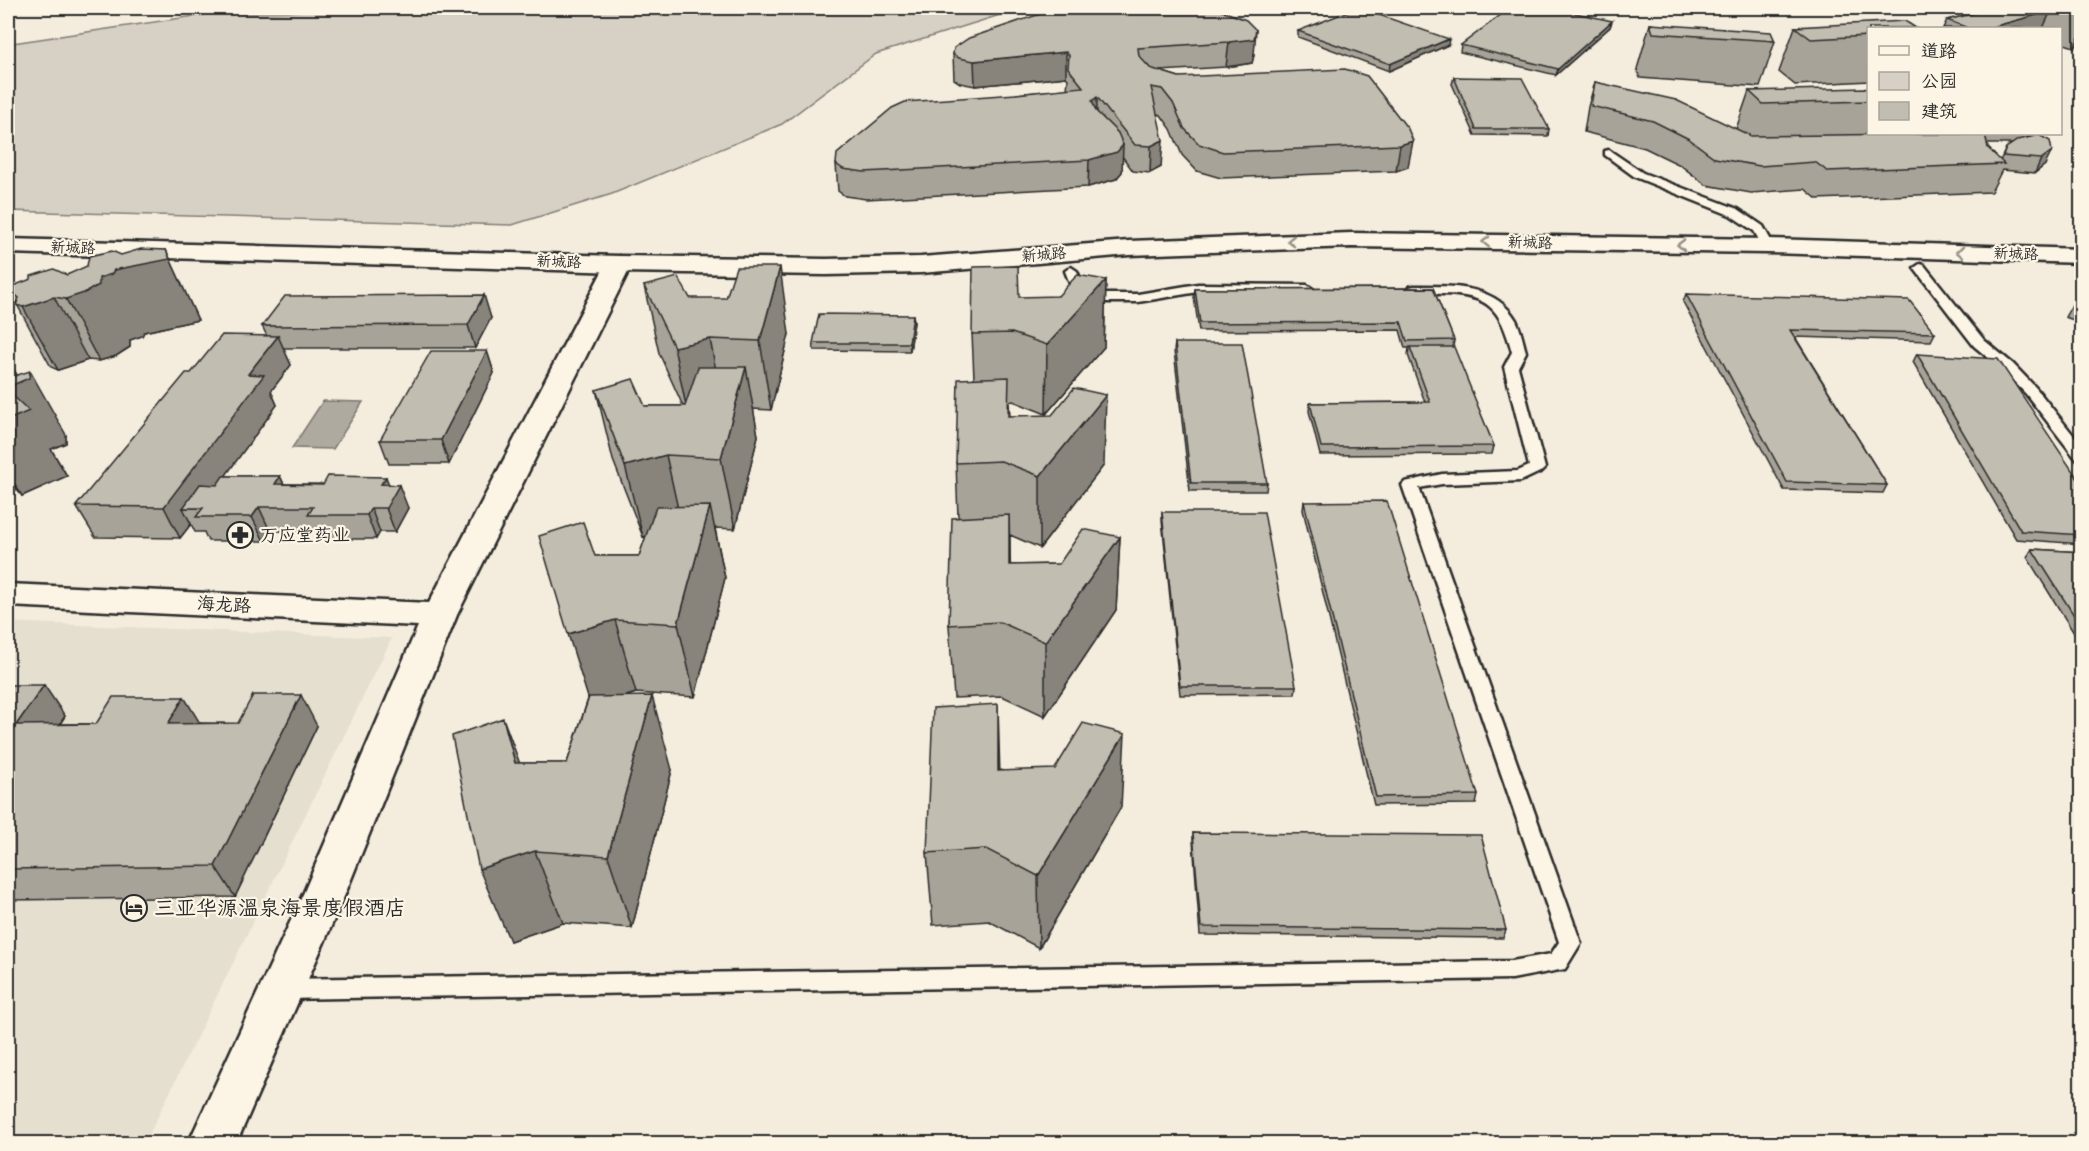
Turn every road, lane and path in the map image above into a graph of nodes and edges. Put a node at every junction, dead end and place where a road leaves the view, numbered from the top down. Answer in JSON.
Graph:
{"nodes":[{"id":1,"x":1609,"y":153,"type":"dead end"},
{"id":2,"x":8,"y":246,"type":"edge"},
{"id":3,"x":1768,"y":246,"type":"junction"},
{"id":4,"x":2082,"y":256,"type":"edge"},
{"id":5,"x":8,"y":263,"type":"edge"},
{"id":6,"x":1920,"y":268,"type":"junction"},
{"id":7,"x":1071,"y":270,"type":"junction"},
{"id":8,"x":2082,"y":273,"type":"edge"},
{"id":9,"x":614,"y":274,"type":"junction"},
{"id":10,"x":1328,"y":289,"type":"edge"},
{"id":11,"x":1399,"y":290,"type":"edge"},
{"id":12,"x":2082,"y":458,"type":"edge"},
{"id":13,"x":8,"y":595,"type":"edge"},
{"id":14,"x":440,"y":615,"type":"junction"},
{"id":15,"x":281,"y":989,"type":"junction"},
{"id":16,"x":212,"y":1143,"type":"edge"}],
"edges":[{"from":1,"to":3,"type":"lane"},
{"from":2,"to":9,"type":"main road","name":"新城路"},
{"from":4,"to":3,"type":"main road","name":"新城路","one_way":true},
{"from":3,"to":9,"type":"main road","name":"新城路","one_way":true},
{"from":5,"to":9,"type":"main road","name":"新城路"},
{"from":6,"to":7,"type":"main road","name":"新城路"},
{"from":6,"to":8,"type":"main road","name":"新城路"},
{"from":6,"to":12,"type":"lane"},
{"from":7,"to":9,"type":"main road","name":"新城路"},
{"from":7,"to":10,"type":"lane"},
{"from":9,"to":14,"type":"main road"},
{"from":11,"to":15,"type":"lane"},
{"from":13,"to":14,"type":"main road","name":"海龙路"},
{"from":14,"to":15,"type":"main road"},
{"from":15,"to":16,"type":"main road"}]}
